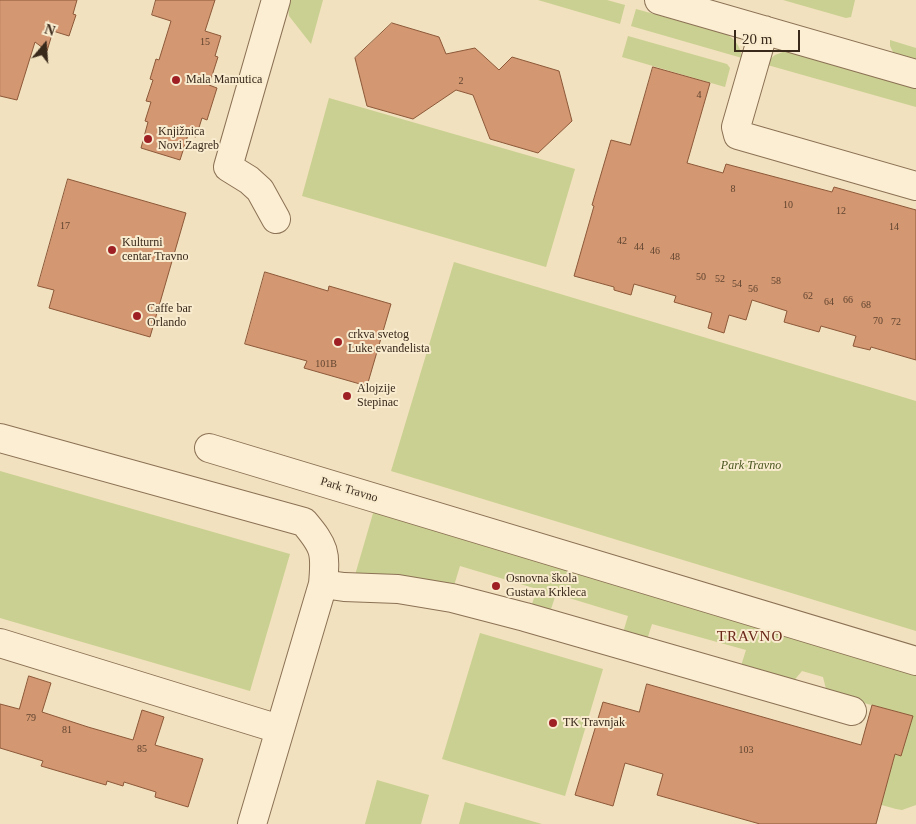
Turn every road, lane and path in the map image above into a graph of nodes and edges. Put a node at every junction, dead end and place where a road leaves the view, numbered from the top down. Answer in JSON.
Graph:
{"nodes":[{"id":1,"x":276,"y":0,"type":"edge"},
{"id":2,"x":659,"y":0,"type":"edge"},
{"id":3,"x":764,"y":30,"type":"junction"},
{"id":4,"x":916,"y":74,"type":"edge"},
{"id":5,"x":916,"y":186,"type":"edge"},
{"id":6,"x":276,"y":219,"type":"dead end"},
{"id":7,"x":0,"y":438,"type":"edge"},
{"id":8,"x":209,"y":448,"type":"dead end"},
{"id":9,"x":323,"y":584,"type":"junction"},
{"id":10,"x":0,"y":643,"type":"edge"},
{"id":11,"x":916,"y":661,"type":"edge"},
{"id":12,"x":852,"y":711,"type":"dead end"},
{"id":13,"x":280,"y":729,"type":"junction"},
{"id":14,"x":252,"y":824,"type":"edge"}],
"edges":[{"from":1,"to":6,"type":"street"},
{"from":2,"to":3,"type":"street"},
{"from":3,"to":4,"type":"street"},
{"from":3,"to":5,"type":"street"},
{"from":7,"to":9,"type":"street"},
{"from":8,"to":11,"type":"street","name":"Park Travno"},
{"from":9,"to":12,"type":"street"},
{"from":9,"to":13,"type":"street"},
{"from":10,"to":13,"type":"street"},
{"from":13,"to":14,"type":"street"}]}
